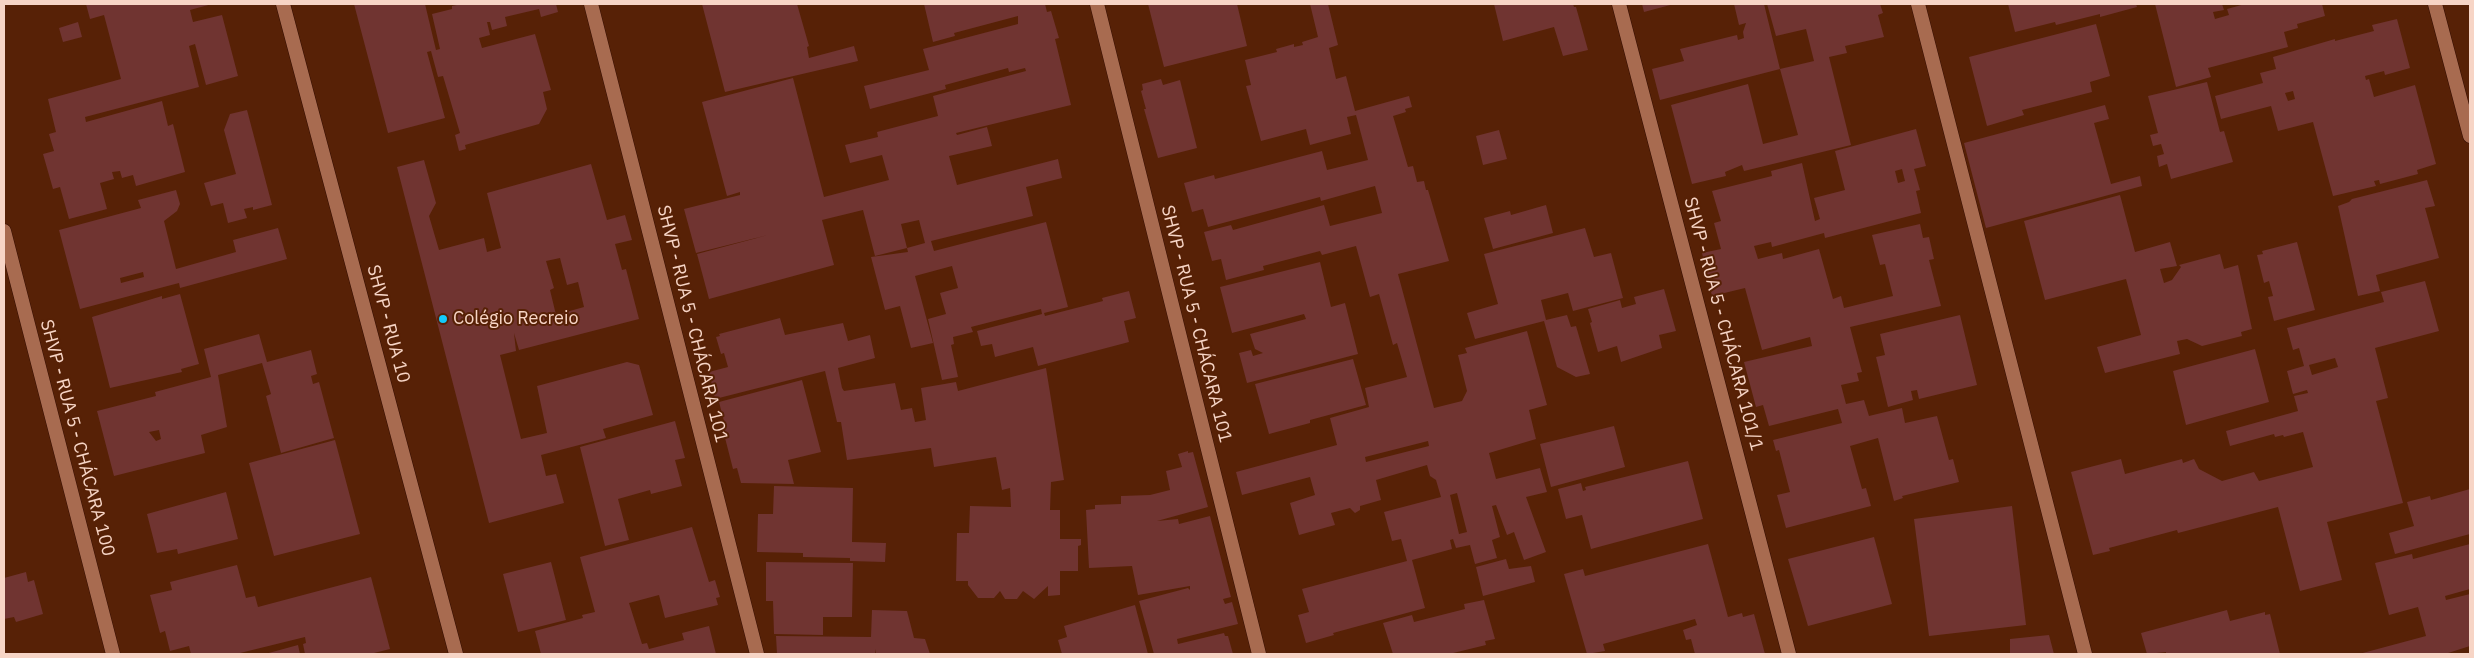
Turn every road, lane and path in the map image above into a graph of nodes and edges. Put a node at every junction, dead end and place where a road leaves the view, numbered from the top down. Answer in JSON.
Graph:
{"nodes":[{"id":1,"x":283,"y":4,"type":"edge"},
{"id":2,"x":591,"y":4,"type":"edge"},
{"id":3,"x":1097,"y":4,"type":"edge"},
{"id":4,"x":1619,"y":4,"type":"edge"},
{"id":5,"x":1918,"y":4,"type":"edge"},
{"id":6,"x":2435,"y":4,"type":"edge"},
{"id":7,"x":2470,"y":136,"type":"edge"},
{"id":8,"x":4,"y":231,"type":"edge"},
{"id":9,"x":113,"y":654,"type":"edge"},
{"id":10,"x":456,"y":654,"type":"edge"},
{"id":11,"x":757,"y":654,"type":"edge"},
{"id":12,"x":1259,"y":654,"type":"edge"},
{"id":13,"x":1789,"y":654,"type":"edge"},
{"id":14,"x":2085,"y":654,"type":"edge"}],
"edges":[{"from":1,"to":10,"type":"street","name":"SHVP - RUA 10"},
{"from":2,"to":11,"type":"street","name":"SHVP - RUA 5 - CHÁCARA 101"},
{"from":3,"to":12,"type":"street","name":"SHVP - RUA 5 - CHÁCARA 101"},
{"from":4,"to":13,"type":"street","name":"SHVP - RUA 5 - CHÁCARA 101/1"},
{"from":5,"to":14,"type":"street"},
{"from":6,"to":7,"type":"street"},
{"from":8,"to":9,"type":"street","name":"SHVP - RUA 5 - CHÁCARA 100"}]}
